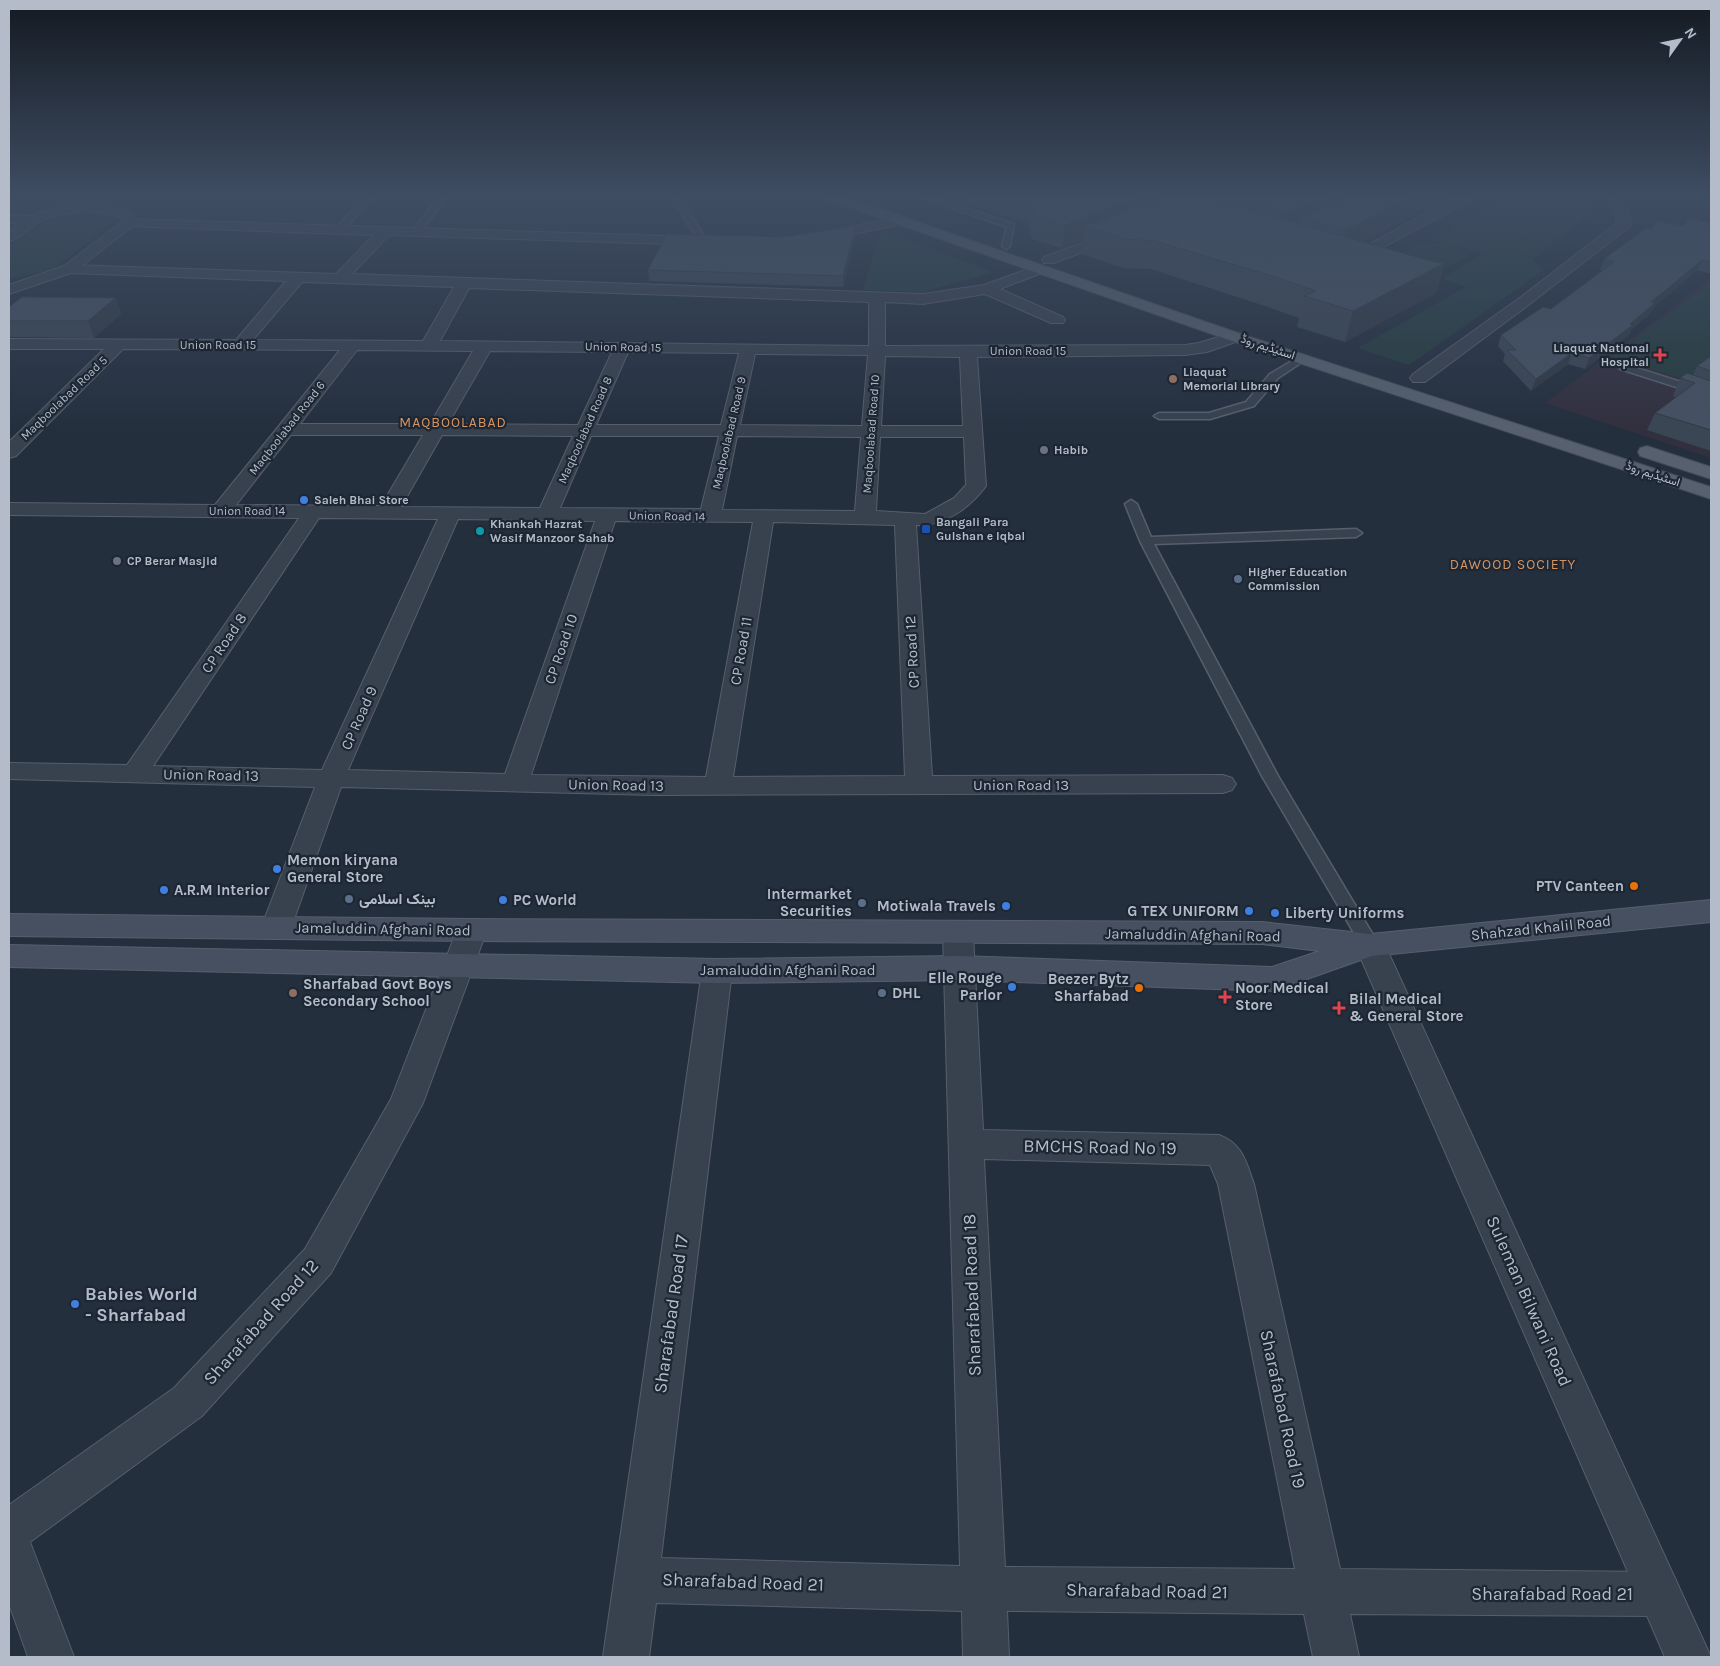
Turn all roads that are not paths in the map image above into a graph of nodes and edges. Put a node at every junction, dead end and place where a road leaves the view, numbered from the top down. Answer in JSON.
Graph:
{"nodes":[{"id":1,"x":59,"y":273,"type":"edge"},
{"id":2,"x":138,"y":273,"type":"edge"},
{"id":3,"x":346,"y":273,"type":"edge"},
{"id":4,"x":1024,"y":273,"type":"edge"},
{"id":5,"x":1067,"y":273,"type":"edge"},
{"id":6,"x":1075,"y":273,"type":"edge"},
{"id":7,"x":1561,"y":273,"type":"edge"},
{"id":8,"x":296,"y":279,"type":"junction"},
{"id":9,"x":339,"y":280,"type":"junction"},
{"id":10,"x":16,"y":284,"type":"edge"},
{"id":11,"x":464,"y":284,"type":"junction"},
{"id":12,"x":987,"y":289,"type":"junction"},
{"id":13,"x":9,"y":290,"type":"edge"},
{"id":14,"x":878,"y":298,"type":"junction"},
{"id":15,"x":1206,"y":310,"type":"dead end"},
{"id":16,"x":1057,"y":320,"type":"dead end"},
{"id":17,"x":1235,"y":336,"type":"junction"},
{"id":18,"x":9,"y":344,"type":"edge"},
{"id":19,"x":119,"y":344,"type":"junction"},
{"id":20,"x":240,"y":345,"type":"junction"},
{"id":21,"x":353,"y":345,"type":"junction"},
{"id":22,"x":429,"y":345,"type":"junction"},
{"id":23,"x":484,"y":346,"type":"junction"},
{"id":24,"x":622,"y":347,"type":"junction"},
{"id":25,"x":748,"y":348,"type":"junction"},
{"id":26,"x":877,"y":350,"type":"junction"},
{"id":27,"x":968,"y":352,"type":"junction"},
{"id":28,"x":1302,"y":358,"type":"junction"},
{"id":29,"x":1624,"y":367,"type":"dead end"},
{"id":30,"x":1400,"y":372,"type":"dead end"},
{"id":31,"x":1419,"y":378,"type":"junction"},
{"id":32,"x":1437,"y":384,"type":"dead end"},
{"id":33,"x":1709,"y":395,"type":"edge"},
{"id":34,"x":1159,"y":416,"type":"dead end"},
{"id":35,"x":436,"y":428,"type":"junction"},
{"id":36,"x":287,"y":429,"type":"junction"},
{"id":37,"x":584,"y":432,"type":"junction"},
{"id":38,"x":729,"y":432,"type":"junction"},
{"id":39,"x":972,"y":432,"type":"junction"},
{"id":40,"x":871,"y":433,"type":"junction"},
{"id":41,"x":1630,"y":446,"type":"dead end"},
{"id":42,"x":9,"y":452,"type":"edge"},
{"id":43,"x":1711,"y":473,"type":"edge"},
{"id":44,"x":1711,"y":493,"type":"edge"},
{"id":45,"x":1131,"y":504,"type":"dead end"},
{"id":46,"x":9,"y":509,"type":"edge"},
{"id":47,"x":221,"y":511,"type":"junction"},
{"id":48,"x":313,"y":512,"type":"junction"},
{"id":49,"x":388,"y":512,"type":"junction"},
{"id":50,"x":451,"y":513,"type":"junction"},
{"id":51,"x":547,"y":514,"type":"junction"},
{"id":52,"x":607,"y":515,"type":"junction"},
{"id":53,"x":710,"y":516,"type":"junction"},
{"id":54,"x":764,"y":517,"type":"junction"},
{"id":55,"x":865,"y":517,"type":"junction"},
{"id":56,"x":905,"y":519,"type":"junction"},
{"id":57,"x":1356,"y":533,"type":"dead end"},
{"id":58,"x":1146,"y":541,"type":"junction"},
{"id":59,"x":9,"y":771,"type":"edge"},
{"id":60,"x":134,"y":774,"type":"junction"},
{"id":61,"x":332,"y":777,"type":"junction"},
{"id":62,"x":515,"y":784,"type":"junction"},
{"id":63,"x":1223,"y":784,"type":"dead end"},
{"id":64,"x":919,"y":785,"type":"junction"},
{"id":65,"x":718,"y":786,"type":"junction"},
{"id":66,"x":1711,"y":911,"type":"edge"},
{"id":67,"x":9,"y":925,"type":"edge"},
{"id":68,"x":276,"y":928,"type":"junction"},
{"id":69,"x":472,"y":930,"type":"junction"},
{"id":70,"x":1370,"y":945,"type":"junction"},
{"id":71,"x":958,"y":951,"type":"junction"},
{"id":72,"x":9,"y":956,"type":"edge"},
{"id":73,"x":458,"y":967,"type":"junction"},
{"id":74,"x":717,"y":971,"type":"junction"},
{"id":75,"x":966,"y":1144,"type":"junction"},
{"id":76,"x":1228,"y":1162,"type":"joint"},
{"id":77,"x":9,"y":1530,"type":"edge"},
{"id":78,"x":9,"y":1544,"type":"edge"},
{"id":79,"x":636,"y":1580,"type":"junction"},
{"id":80,"x":983,"y":1589,"type":"junction"},
{"id":81,"x":1322,"y":1593,"type":"junction"},
{"id":82,"x":1659,"y":1594,"type":"junction"},
{"id":83,"x":51,"y":1657,"type":"edge"},
{"id":84,"x":626,"y":1657,"type":"edge"},
{"id":85,"x":986,"y":1657,"type":"edge"},
{"id":86,"x":1336,"y":1657,"type":"edge"},
{"id":87,"x":1688,"y":1657,"type":"edge"}],
"edges":[{"from":1,"to":10,"type":"street"},
{"from":2,"to":8,"type":"street"},
{"from":3,"to":9,"type":"street"},
{"from":4,"to":12,"type":"street"},
{"from":5,"to":17,"type":"main road","name":"اسٹیڈیم روڈ"},
{"from":6,"to":15,"type":"main road","name":"اسٹیڈیم روڈ"},
{"from":7,"to":31,"type":"street"},
{"from":8,"to":9,"type":"street"},
{"from":8,"to":20,"type":"street"},
{"from":9,"to":11,"type":"street"},
{"from":10,"to":13,"type":"street"},
{"from":11,"to":14,"type":"street"},
{"from":11,"to":22,"type":"street"},
{"from":12,"to":14,"type":"street"},
{"from":12,"to":16,"type":"street"},
{"from":14,"to":26,"type":"street","name":"Maqboolabad Road 10"},
{"from":17,"to":27,"type":"street","name":"Union Road 15"},
{"from":17,"to":28,"type":"main road","name":"اسٹیڈیم روڈ"},
{"from":18,"to":19,"type":"street","name":"Union Road 15"},
{"from":19,"to":20,"type":"street","name":"Union Road 15"},
{"from":19,"to":42,"type":"street","name":"Maqboolabad Road 5"},
{"from":20,"to":21,"type":"street","name":"Union Road 15"},
{"from":21,"to":22,"type":"street","name":"Union Road 15"},
{"from":21,"to":36,"type":"street","name":"Maqboolabad Road 6"},
{"from":22,"to":23,"type":"street","name":"Union Road 15"},
{"from":23,"to":24,"type":"street","name":"Union Road 15"},
{"from":23,"to":35,"type":"street"},
{"from":24,"to":25,"type":"street","name":"Union Road 15"},
{"from":24,"to":37,"type":"street","name":"Maqboolabad Road 8"},
{"from":25,"to":26,"type":"street","name":"Union Road 15"},
{"from":25,"to":38,"type":"street","name":"Maqboolabad Road 9"},
{"from":26,"to":27,"type":"street","name":"Union Road 15"},
{"from":26,"to":40,"type":"street","name":"Maqboolabad Road 10"},
{"from":27,"to":39,"type":"street","name":"Union Road 14"},
{"from":28,"to":34,"type":"lane"},
{"from":28,"to":44,"type":"main road","name":"اسٹیڈیم روڈ"},
{"from":29,"to":33,"type":"lane"},
{"from":30,"to":31,"type":"main road"},
{"from":31,"to":32,"type":"main road"},
{"from":35,"to":36,"type":"street"},
{"from":35,"to":37,"type":"street"},
{"from":35,"to":49,"type":"street"},
{"from":36,"to":47,"type":"street","name":"Maqboolabad Road 6"},
{"from":37,"to":38,"type":"street"},
{"from":37,"to":51,"type":"street","name":"Maqboolabad Road 8"},
{"from":38,"to":40,"type":"street"},
{"from":38,"to":53,"type":"street","name":"Maqboolabad Road 9"},
{"from":39,"to":40,"type":"street"},
{"from":39,"to":56,"type":"street","name":"Union Road 14"},
{"from":40,"to":55,"type":"street","name":"Maqboolabad Road 10"},
{"from":41,"to":43,"type":"main road","name":"اسٹیڈیم روڈ"},
{"from":45,"to":58,"type":"lane"},
{"from":46,"to":47,"type":"street","name":"Union Road 14"},
{"from":47,"to":48,"type":"street","name":"Union Road 14"},
{"from":48,"to":49,"type":"street","name":"Union Road 14"},
{"from":48,"to":60,"type":"street","name":"CP Road 8"},
{"from":49,"to":50,"type":"street","name":"Union Road 14"},
{"from":50,"to":51,"type":"street","name":"Union Road 14"},
{"from":50,"to":61,"type":"street","name":"CP Road 9"},
{"from":51,"to":52,"type":"street","name":"Union Road 14"},
{"from":52,"to":53,"type":"street","name":"Union Road 14"},
{"from":52,"to":62,"type":"street","name":"CP Road 10"},
{"from":53,"to":54,"type":"street","name":"Union Road 14"},
{"from":54,"to":55,"type":"street","name":"Union Road 14"},
{"from":54,"to":65,"type":"street","name":"CP Road 11"},
{"from":55,"to":56,"type":"street","name":"Union Road 14"},
{"from":56,"to":64,"type":"street","name":"CP Road 12"},
{"from":57,"to":58,"type":"lane"},
{"from":58,"to":70,"type":"lane"},
{"from":59,"to":60,"type":"street","name":"Union Road 13"},
{"from":60,"to":61,"type":"street","name":"Union Road 13"},
{"from":61,"to":62,"type":"street","name":"Union Road 13"},
{"from":61,"to":68,"type":"street","name":"CP Road 9"},
{"from":62,"to":65,"type":"street","name":"Union Road 13"},
{"from":63,"to":64,"type":"street","name":"Union Road 13"},
{"from":64,"to":65,"type":"street","name":"Union Road 13"},
{"from":66,"to":70,"type":"main road","name":"Shahzad Khalil Road"},
{"from":67,"to":68,"type":"main road","name":"Jamaluddin Afghani Road"},
{"from":68,"to":69,"type":"main road","name":"Jamaluddin Afghani Road"},
{"from":69,"to":71,"type":"main road","name":"Jamaluddin Afghani Road"},
{"from":69,"to":73,"type":"street","name":"Sharafabad Road 12"},
{"from":70,"to":71,"type":"main road","name":"Jamaluddin Afghani Road"},
{"from":70,"to":71,"type":"main road","name":"Jamaluddin Afghani Road"},
{"from":70,"to":82,"type":"street","name":"Suleman Bilwani Road"},
{"from":71,"to":74,"type":"main road","name":"Jamaluddin Afghani Road"},
{"from":71,"to":75,"type":"street","name":"Sharafabad Road 18"},
{"from":72,"to":73,"type":"main road","name":"Jamaluddin Afghani Road"},
{"from":73,"to":74,"type":"main road","name":"Jamaluddin Afghani Road"},
{"from":73,"to":77,"type":"street","name":"Sharafabad Road 12"},
{"from":74,"to":79,"type":"street","name":"Sharafabad Road 17"},
{"from":75,"to":76,"type":"street","name":"BMCHS Road No 19"},
{"from":75,"to":80,"type":"street","name":"Sharafabad Road 18"},
{"from":76,"to":81,"type":"street","name":"Sharafabad Road 19"},
{"from":78,"to":83,"type":"street"},
{"from":79,"to":80,"type":"street","name":"Sharafabad Road 21"},
{"from":79,"to":84,"type":"street","name":"Sharafabad Road 17"},
{"from":80,"to":81,"type":"street","name":"Sharafabad Road 21"},
{"from":80,"to":85,"type":"street","name":"Sharafabad Road 18"},
{"from":81,"to":82,"type":"street","name":"Sharafabad Road 21"},
{"from":81,"to":86,"type":"street","name":"Sharafabad Road 19"},
{"from":82,"to":87,"type":"street","name":"Suleman Bilwani Road"}]}
